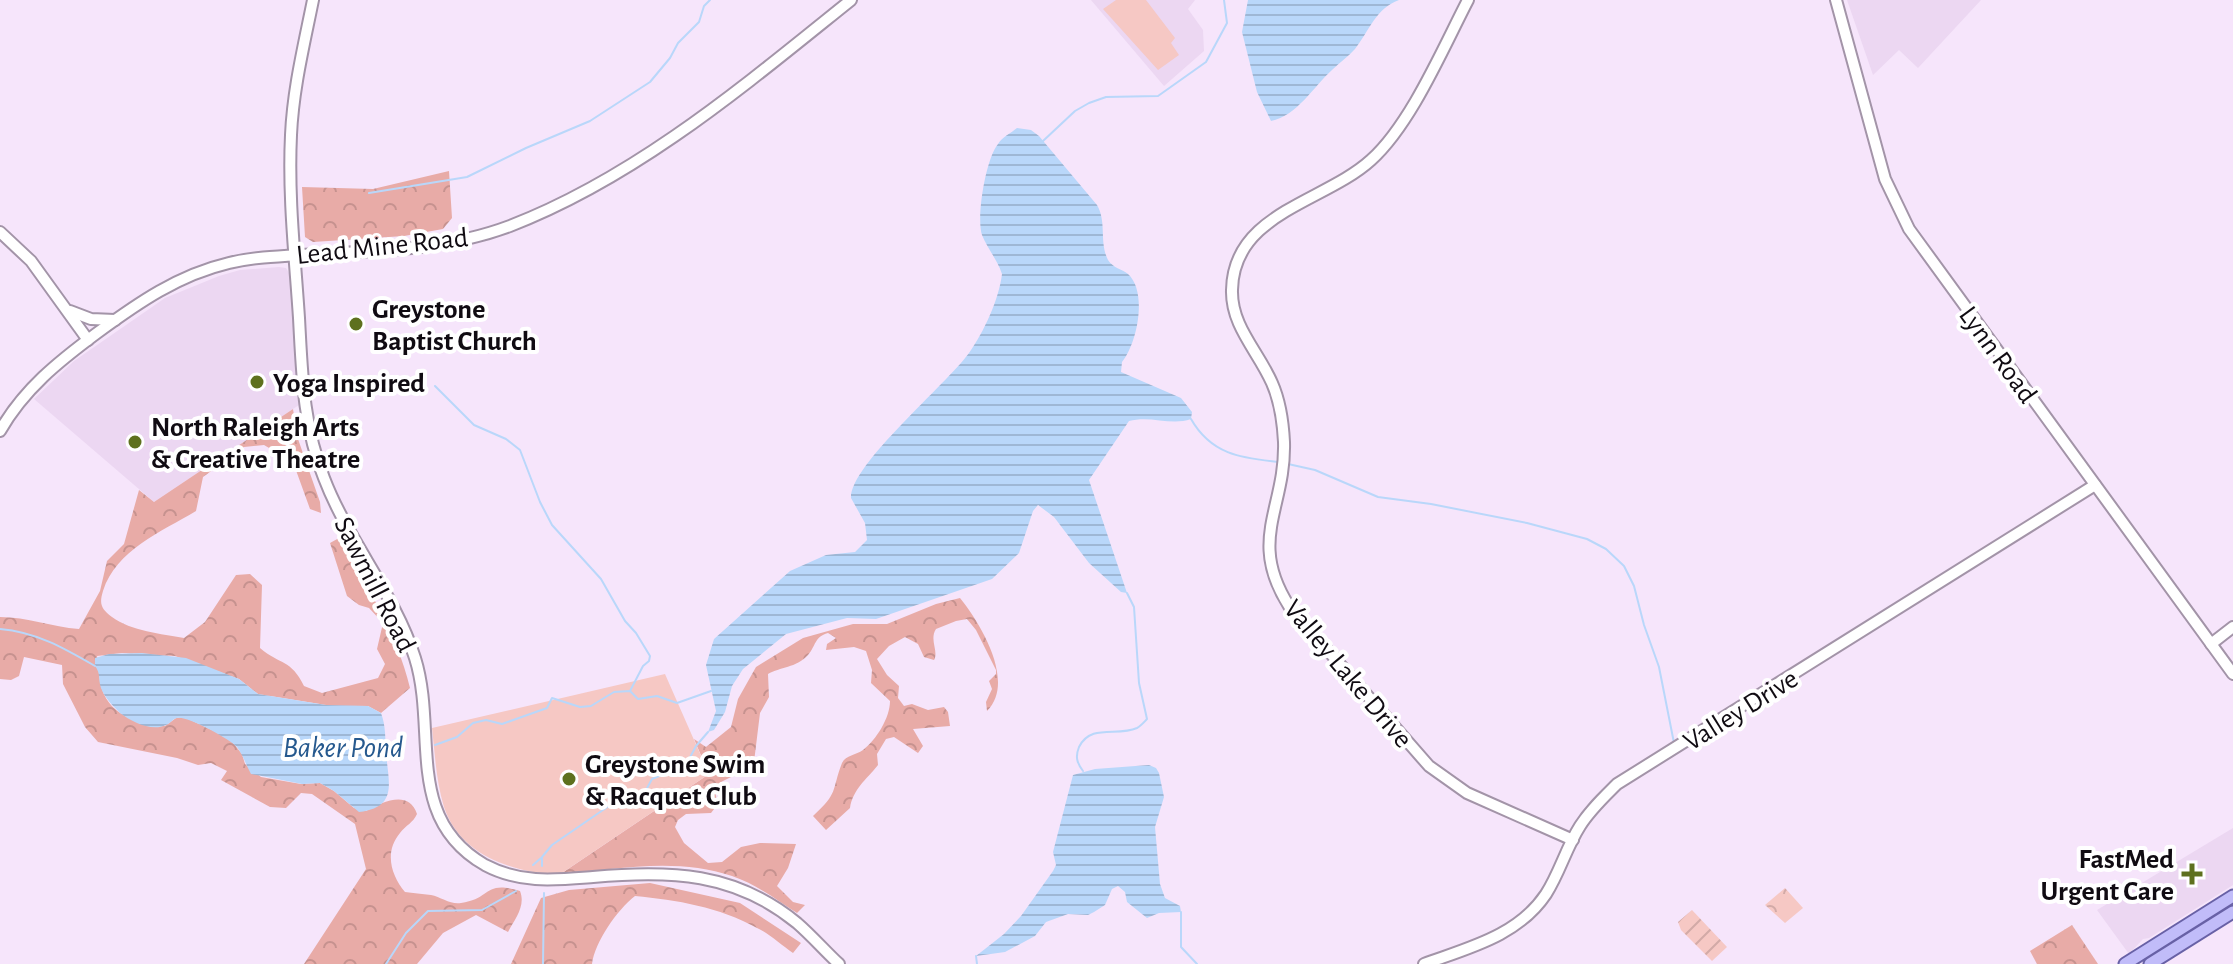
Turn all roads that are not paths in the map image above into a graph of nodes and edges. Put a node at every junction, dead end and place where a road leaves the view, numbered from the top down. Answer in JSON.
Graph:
{"nodes":[{"id":1,"x":313,"y":0,"type":"edge"},
{"id":2,"x":851,"y":0,"type":"edge"},
{"id":3,"x":1468,"y":0,"type":"edge"},
{"id":4,"x":1836,"y":0,"type":"edge"},
{"id":5,"x":0,"y":232,"type":"edge"},
{"id":6,"x":294,"y":255,"type":"junction"},
{"id":7,"x":65,"y":307,"type":"junction"},
{"id":8,"x":115,"y":320,"type":"junction"},
{"id":9,"x":88,"y":340,"type":"junction"},
{"id":10,"x":0,"y":431,"type":"edge"},
{"id":11,"x":2095,"y":485,"type":"junction"},
{"id":12,"x":2233,"y":627,"type":"edge"},
{"id":13,"x":2211,"y":644,"type":"junction"},
{"id":14,"x":2233,"y":674,"type":"edge"},
{"id":15,"x":1573,"y":840,"type":"junction"},
{"id":16,"x":2233,"y":896,"type":"edge"},
{"id":17,"x":2233,"y":912,"type":"edge"},
{"id":18,"x":839,"y":964,"type":"edge"},
{"id":19,"x":1424,"y":964,"type":"edge"},
{"id":20,"x":2125,"y":964,"type":"edge"},
{"id":21,"x":2150,"y":964,"type":"edge"}],
"edges":[{"from":1,"to":6,"type":"street","name":"Sawmill Road"},
{"from":2,"to":6,"type":"street","name":"Lead Mine Road"},
{"from":3,"to":15,"type":"street","name":"Valley Lake Drive"},
{"from":4,"to":11,"type":"street","name":"Lynn Road"},
{"from":5,"to":7,"type":"street"},
{"from":6,"to":8,"type":"street","name":"Lead Mine Road"},
{"from":6,"to":18,"type":"street","name":"Sawmill Road"},
{"from":7,"to":8,"type":"street"},
{"from":7,"to":9,"type":"street"},
{"from":8,"to":9,"type":"street","name":"Lead Mine Road"},
{"from":9,"to":10,"type":"street","name":"Lead Mine Road"},
{"from":11,"to":13,"type":"street","name":"Lynn Road"},
{"from":11,"to":15,"type":"street","name":"Valley Drive"},
{"from":12,"to":13,"type":"street"},
{"from":13,"to":14,"type":"street","name":"Lynn Road"},
{"from":15,"to":19,"type":"street","name":"Valley Drive"},
{"from":16,"to":20,"type":"main road"},
{"from":17,"to":21,"type":"main road"}]}
